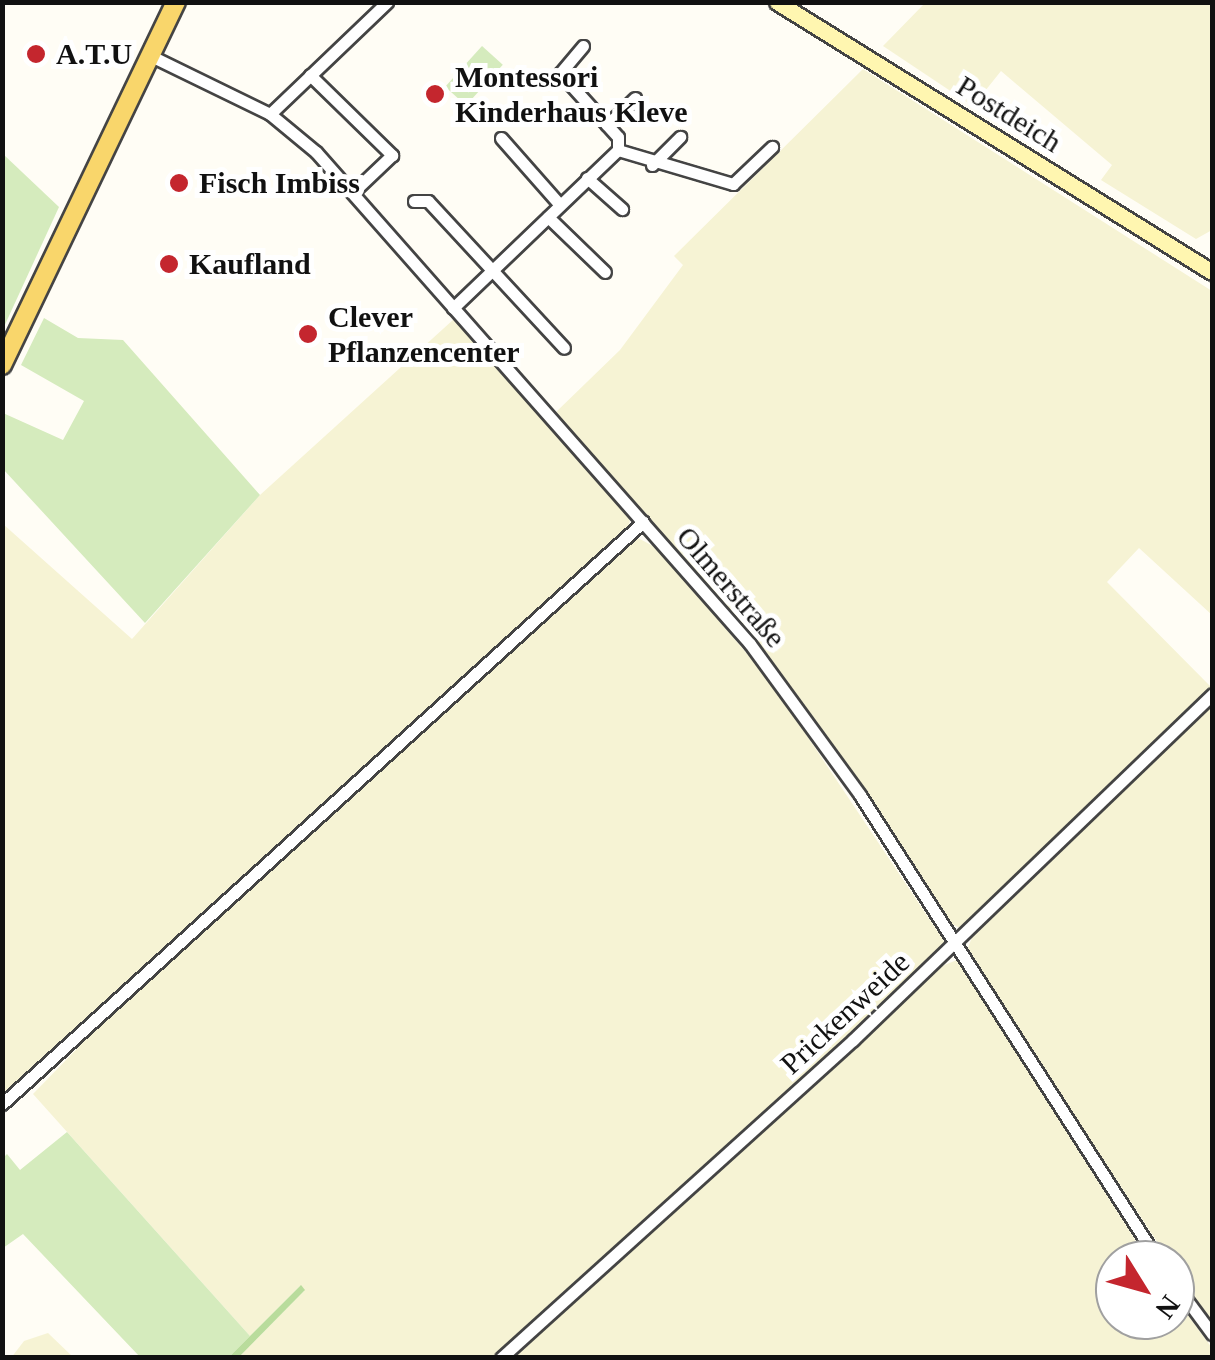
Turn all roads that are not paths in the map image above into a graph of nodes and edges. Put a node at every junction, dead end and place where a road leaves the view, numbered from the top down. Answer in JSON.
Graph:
{"nodes":[{"id":1,"x":176,"y":2,"type":"edge"},
{"id":2,"x":387,"y":2,"type":"edge"},
{"id":3,"x":777,"y":2,"type":"edge"},
{"id":4,"x":584,"y":46,"type":"dead end"},
{"id":5,"x":149,"y":56,"type":"junction"},
{"id":6,"x":310,"y":74,"type":"junction"},
{"id":7,"x":635,"y":98,"type":"dead end"},
{"id":8,"x":270,"y":114,"type":"junction"},
{"id":9,"x":607,"y":125,"type":"junction"},
{"id":10,"x":680,"y":136,"type":"dead end"},
{"id":11,"x":501,"y":138,"type":"dead end"},
{"id":12,"x":772,"y":147,"type":"dead end"},
{"id":13,"x":618,"y":150,"type":"junction"},
{"id":14,"x":652,"y":164,"type":"junction"},
{"id":15,"x":587,"y":178,"type":"junction"},
{"id":16,"x":353,"y":192,"type":"junction"},
{"id":17,"x":414,"y":202,"type":"dead end"},
{"id":18,"x":560,"y":205,"type":"junction"},
{"id":19,"x":622,"y":209,"type":"dead end"},
{"id":20,"x":548,"y":217,"type":"junction"},
{"id":21,"x":1210,"y":265,"type":"edge"},
{"id":22,"x":490,"y":272,"type":"junction"},
{"id":23,"x":606,"y":272,"type":"dead end"},
{"id":24,"x":453,"y":308,"type":"junction"},
{"id":25,"x":564,"y":348,"type":"dead end"},
{"id":26,"x":2,"y":364,"type":"edge"},
{"id":27,"x":643,"y":522,"type":"junction"},
{"id":28,"x":1212,"y":694,"type":"edge"},
{"id":29,"x":956,"y":944,"type":"junction"},
{"id":30,"x":2,"y":1104,"type":"edge"},
{"id":31,"x":1145,"y":1240,"type":"edge"},
{"id":32,"x":1195,"y":1311,"type":"edge"},
{"id":33,"x":1212,"y":1334,"type":"edge"},
{"id":34,"x":501,"y":1358,"type":"edge"}],
"edges":[{"from":1,"to":5,"type":"main road"},
{"from":2,"to":6,"type":"street"},
{"from":3,"to":21,"type":"main road","name":"Postdeich"},
{"from":4,"to":9,"type":"street"},
{"from":5,"to":8,"type":"street","name":"Olmerstraße"},
{"from":5,"to":26,"type":"main road"},
{"from":6,"to":8,"type":"street"},
{"from":6,"to":16,"type":"street"},
{"from":7,"to":9,"type":"street"},
{"from":8,"to":16,"type":"street","name":"Olmerstraße"},
{"from":9,"to":13,"type":"street"},
{"from":10,"to":14,"type":"street"},
{"from":11,"to":18,"type":"street"},
{"from":12,"to":14,"type":"street"},
{"from":13,"to":14,"type":"street"},
{"from":13,"to":15,"type":"street"},
{"from":15,"to":18,"type":"street"},
{"from":15,"to":19,"type":"street"},
{"from":16,"to":24,"type":"street","name":"Olmerstraße"},
{"from":17,"to":22,"type":"street"},
{"from":18,"to":20,"type":"street"},
{"from":20,"to":22,"type":"street"},
{"from":20,"to":23,"type":"street"},
{"from":22,"to":24,"type":"street"},
{"from":22,"to":25,"type":"street"},
{"from":24,"to":27,"type":"street","name":"Olmerstraße"},
{"from":27,"to":29,"type":"street","name":"Olmerstraße"},
{"from":27,"to":30,"type":"street"},
{"from":28,"to":29,"type":"street","name":"Prickenweide"},
{"from":29,"to":31,"type":"street","name":"Olmerstraße"},
{"from":29,"to":34,"type":"street","name":"Prickenweide"},
{"from":32,"to":33,"type":"street"}]}
